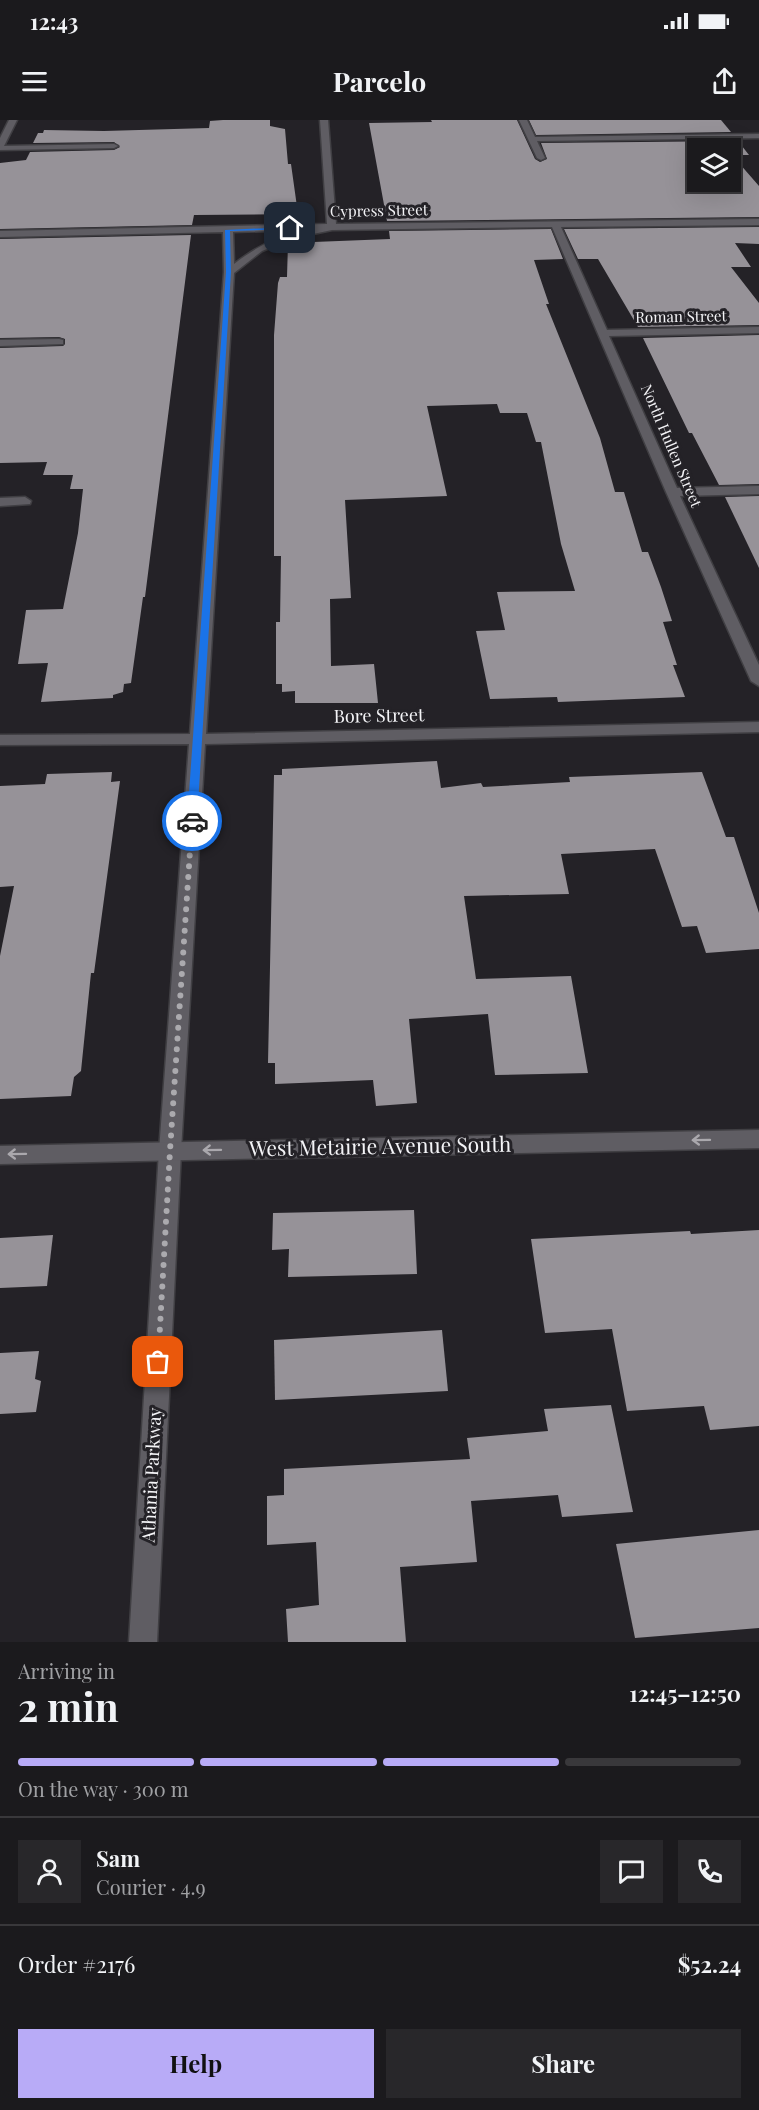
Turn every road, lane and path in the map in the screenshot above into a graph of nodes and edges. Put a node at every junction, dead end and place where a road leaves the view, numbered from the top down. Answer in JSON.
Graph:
{"nodes":[{"id":1,"x":13,"y":120,"type":"edge"},
{"id":2,"x":324,"y":120,"type":"edge"},
{"id":3,"x":523,"y":120,"type":"edge"},
{"id":4,"x":759,"y":136,"type":"edge"},
{"id":5,"x":532,"y":139,"type":"junction"},
{"id":6,"x":114,"y":146,"type":"dead end"},
{"id":7,"x":0,"y":147,"type":"edge"},
{"id":8,"x":541,"y":158,"type":"dead end"},
{"id":9,"x":759,"y":222,"type":"edge"},
{"id":10,"x":555,"y":223,"type":"junction"},
{"id":11,"x":332,"y":227,"type":"junction"},
{"id":12,"x":228,"y":230,"type":"junction"},
{"id":13,"x":0,"y":234,"type":"edge"},
{"id":14,"x":229,"y":272,"type":"junction"},
{"id":15,"x":759,"y":330,"type":"edge"},
{"id":16,"x":604,"y":333,"type":"junction"},
{"id":17,"x":58,"y":342,"type":"dead end"},
{"id":18,"x":0,"y":343,"type":"edge"},
{"id":19,"x":759,"y":490,"type":"edge"},
{"id":20,"x":672,"y":492,"type":"junction"},
{"id":21,"x":25,"y":501,"type":"dead end"},
{"id":22,"x":0,"y":502,"type":"edge"},
{"id":23,"x":759,"y":681,"type":"edge"},
{"id":24,"x":759,"y":727,"type":"edge"},
{"id":25,"x":198,"y":739,"type":"junction"},
{"id":26,"x":0,"y":740,"type":"edge"},
{"id":27,"x":759,"y":1139,"type":"edge"},
{"id":28,"x":170,"y":1151,"type":"junction"},
{"id":29,"x":0,"y":1155,"type":"edge"},
{"id":30,"x":143,"y":1642,"type":"edge"}],
"edges":[{"from":1,"to":7,"type":"street"},
{"from":2,"to":11,"type":"street"},
{"from":3,"to":5,"type":"street"},
{"from":4,"to":5,"type":"street"},
{"from":5,"to":8,"type":"street"},
{"from":6,"to":7,"type":"street"},
{"from":9,"to":10,"type":"street","name":"Cypress Street"},
{"from":10,"to":11,"type":"street","name":"Cypress Street"},
{"from":10,"to":16,"type":"street","name":"North Hullen Street"},
{"from":11,"to":12,"type":"street","name":"Cypress Street"},
{"from":11,"to":14,"type":"street"},
{"from":12,"to":13,"type":"street","name":"Cypress Street"},
{"from":12,"to":14,"type":"street","name":"Athania Parkway"},
{"from":14,"to":25,"type":"street","name":"Athania Parkway"},
{"from":15,"to":16,"type":"street","name":"Roman Street"},
{"from":16,"to":20,"type":"street","name":"North Hullen Street"},
{"from":17,"to":18,"type":"street"},
{"from":19,"to":20,"type":"street"},
{"from":20,"to":23,"type":"street","name":"North Hullen Street"},
{"from":21,"to":22,"type":"street"},
{"from":24,"to":25,"type":"street","name":"Bore Street"},
{"from":25,"to":26,"type":"street","name":"Bore Street"},
{"from":25,"to":28,"type":"street","name":"Athania Parkway"},
{"from":27,"to":28,"type":"street","name":"West Metairie Avenue South","one_way":true},
{"from":28,"to":29,"type":"street","name":"West Metairie Avenue South","one_way":true},
{"from":28,"to":30,"type":"street","name":"Athania Parkway"}]}
